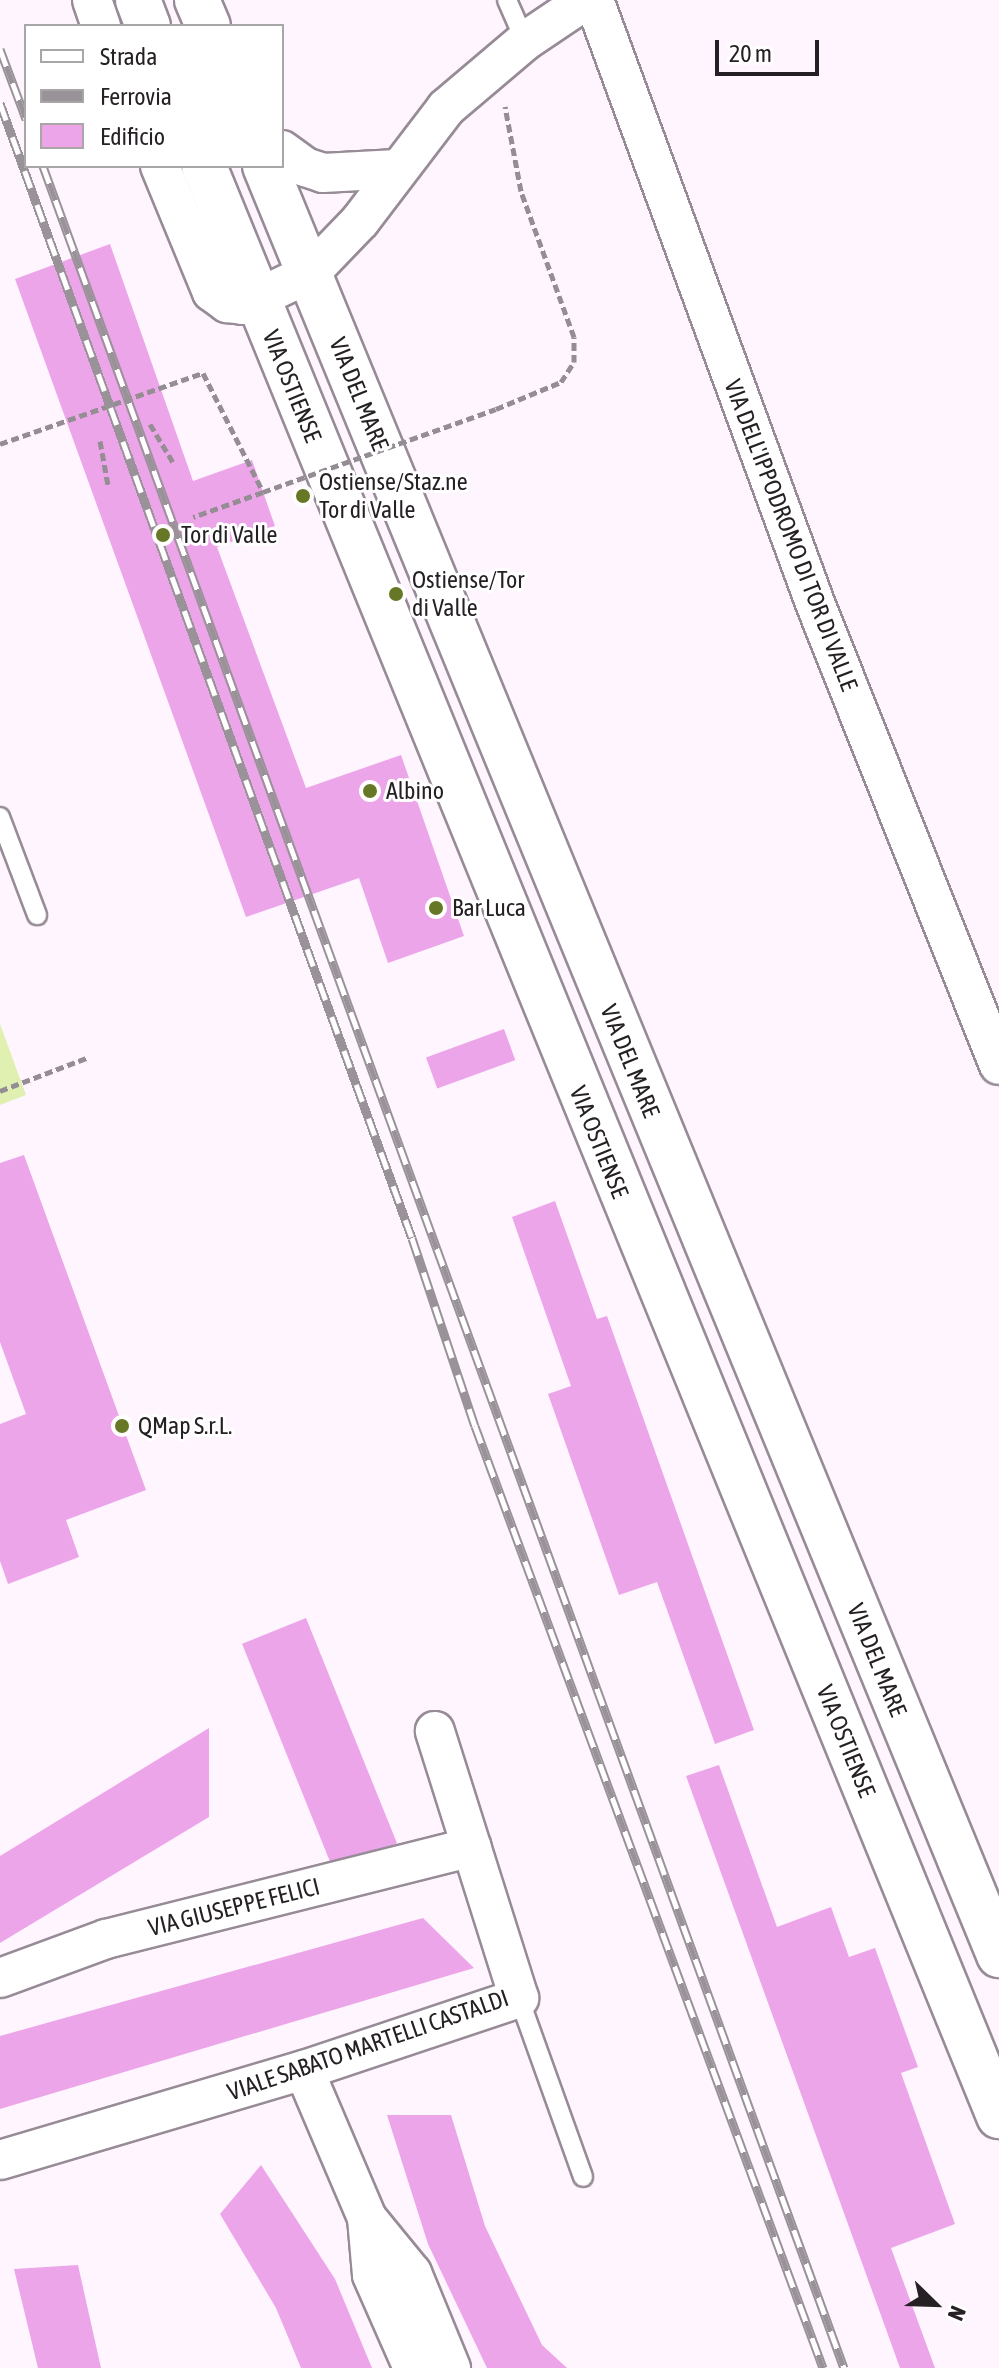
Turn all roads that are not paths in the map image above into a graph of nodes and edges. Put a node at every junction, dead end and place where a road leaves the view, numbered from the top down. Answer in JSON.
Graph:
{"nodes":[{"id":1,"x":92,"y":0,"type":"edge"},
{"id":2,"x":138,"y":0,"type":"edge"},
{"id":3,"x":197,"y":0,"type":"edge"},
{"id":4,"x":507,"y":0,"type":"edge"},
{"id":5,"x":586,"y":0,"type":"edge"},
{"id":6,"x":594,"y":0,"type":"edge"},
{"id":7,"x":100,"y":24,"type":"edge"},
{"id":8,"x":147,"y":24,"type":"edge"},
{"id":9,"x":207,"y":24,"type":"edge"},
{"id":10,"x":514,"y":49,"type":"junction"},
{"id":11,"x":284,"y":151,"type":"edge"},
{"id":12,"x":161,"y":168,"type":"edge"},
{"id":13,"x":205,"y":168,"type":"edge"},
{"id":14,"x":266,"y":168,"type":"edge"},
{"id":15,"x":397,"y":169,"type":"junction"},
{"id":16,"x":310,"y":273,"type":"junction"},
{"id":17,"x":257,"y":299,"type":"junction"},
{"id":18,"x":0,"y":817,"type":"edge"},
{"id":19,"x":37,"y":915,"type":"dead end"},
{"id":20,"x":999,"y":1065,"type":"edge"},
{"id":21,"x":435,"y":1731,"type":"dead end"},
{"id":22,"x":472,"y":1847,"type":"junction"},
{"id":23,"x":999,"y":1955,"type":"edge"},
{"id":24,"x":0,"y":1978,"type":"edge"},
{"id":25,"x":519,"y":1998,"type":"junction"},
{"id":26,"x":304,"y":2070,"type":"junction"},
{"id":27,"x":999,"y":2116,"type":"edge"},
{"id":28,"x":0,"y":2160,"type":"edge"},
{"id":29,"x":583,"y":2177,"type":"dead end"},
{"id":30,"x":367,"y":2218,"type":"junction"},
{"id":31,"x":413,"y":2368,"type":"edge"},
{"id":32,"x":451,"y":2368,"type":"edge"}],
"edges":[{"from":1,"to":7,"type":"street"},
{"from":2,"to":8,"type":"main road"},
{"from":3,"to":9,"type":"main road"},
{"from":4,"to":10,"type":"lane"},
{"from":5,"to":10,"type":"street"},
{"from":6,"to":20,"type":"street","name":"VIA DELL'IPPODROMO DI TOR DI VALLE"},
{"from":10,"to":15,"type":"street"},
{"from":11,"to":15,"type":"street"},
{"from":12,"to":17,"type":"street"},
{"from":13,"to":17,"type":"main road","name":"VIA OSTIENSE"},
{"from":14,"to":16,"type":"main road","name":"VIA DEL MARE"},
{"from":15,"to":16,"type":"street"},
{"from":16,"to":17,"type":"street"},
{"from":16,"to":23,"type":"main road","name":"VIA DEL MARE"},
{"from":17,"to":27,"type":"main road","name":"VIA OSTIENSE"},
{"from":18,"to":19,"type":"lane"},
{"from":21,"to":22,"type":"street","name":"VIALE SABATO MARTELLI CASTALDI"},
{"from":22,"to":24,"type":"street","name":"VIA GIUSEPPE FELICI"},
{"from":22,"to":25,"type":"street","name":"VIALE SABATO MARTELLI CASTALDI"},
{"from":25,"to":26,"type":"street","name":"VIALE SABATO MARTELLI CASTALDI"},
{"from":25,"to":29,"type":"lane"},
{"from":26,"to":28,"type":"street","name":"VIALE SABATO MARTELLI CASTALDI"},
{"from":26,"to":30,"type":"street"},
{"from":30,"to":31,"type":"street"},
{"from":30,"to":32,"type":"street"}]}
